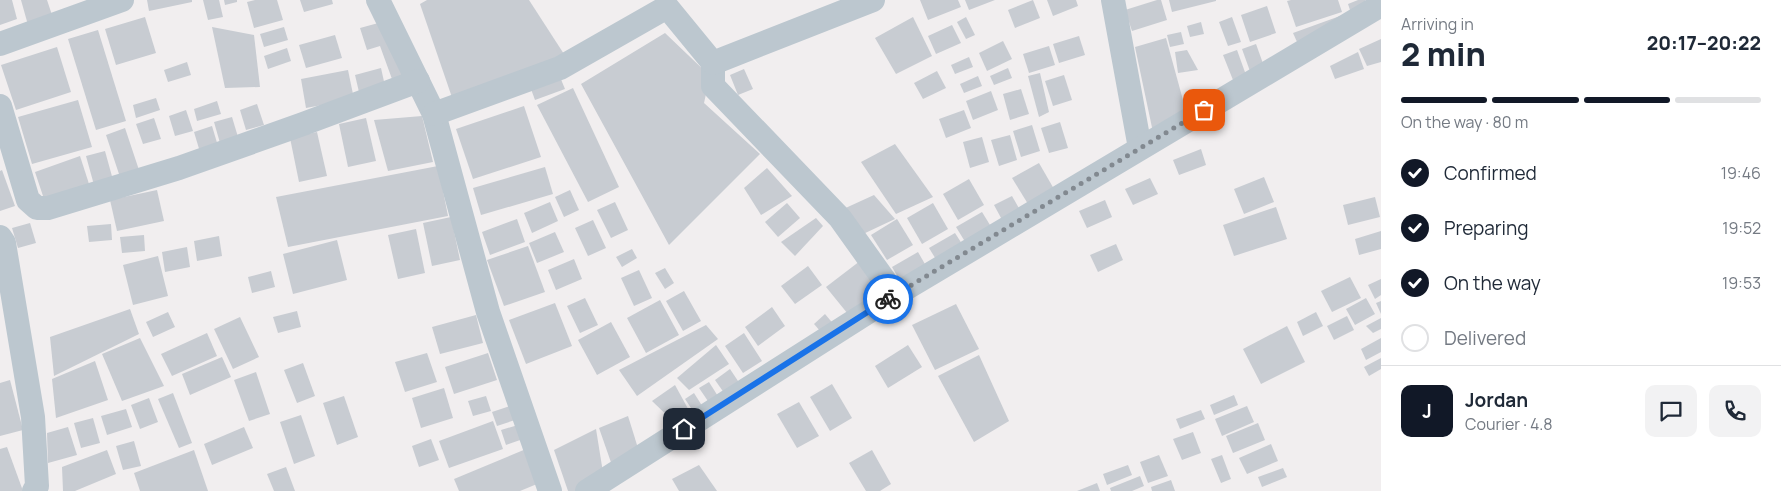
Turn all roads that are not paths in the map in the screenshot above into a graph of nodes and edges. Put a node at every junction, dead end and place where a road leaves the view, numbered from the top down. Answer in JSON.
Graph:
{"nodes":[{"id":1,"x":122,"y":0,"type":"edge"},
{"id":2,"x":378,"y":0,"type":"edge"},
{"id":3,"x":1113,"y":0,"type":"edge"},
{"id":4,"x":861,"y":2,"type":"edge"},
{"id":5,"x":1381,"y":5,"type":"edge"},
{"id":6,"x":0,"y":44,"type":"edge"},
{"id":7,"x":713,"y":63,"type":"junction"},
{"id":8,"x":418,"y":81,"type":"junction"},
{"id":9,"x":0,"y":106,"type":"edge"},
{"id":10,"x":434,"y":114,"type":"junction"},
{"id":11,"x":1140,"y":148,"type":"junction"},
{"id":12,"x":0,"y":237,"type":"edge"},
{"id":13,"x":894,"y":295,"type":"junction"},
{"id":14,"x":34,"y":491,"type":"edge"},
{"id":15,"x":550,"y":491,"type":"edge"},
{"id":16,"x":587,"y":491,"type":"edge"}],
"edges":[{"from":1,"to":6,"type":"street"},
{"from":2,"to":8,"type":"street"},
{"from":3,"to":11,"type":"street"},
{"from":4,"to":7,"type":"street"},
{"from":5,"to":11,"type":"street"},
{"from":7,"to":10,"type":"street"},
{"from":7,"to":13,"type":"street"},
{"from":8,"to":9,"type":"street"},
{"from":8,"to":10,"type":"street"},
{"from":10,"to":15,"type":"street"},
{"from":11,"to":13,"type":"street"},
{"from":12,"to":14,"type":"street"},
{"from":13,"to":16,"type":"street"}]}
